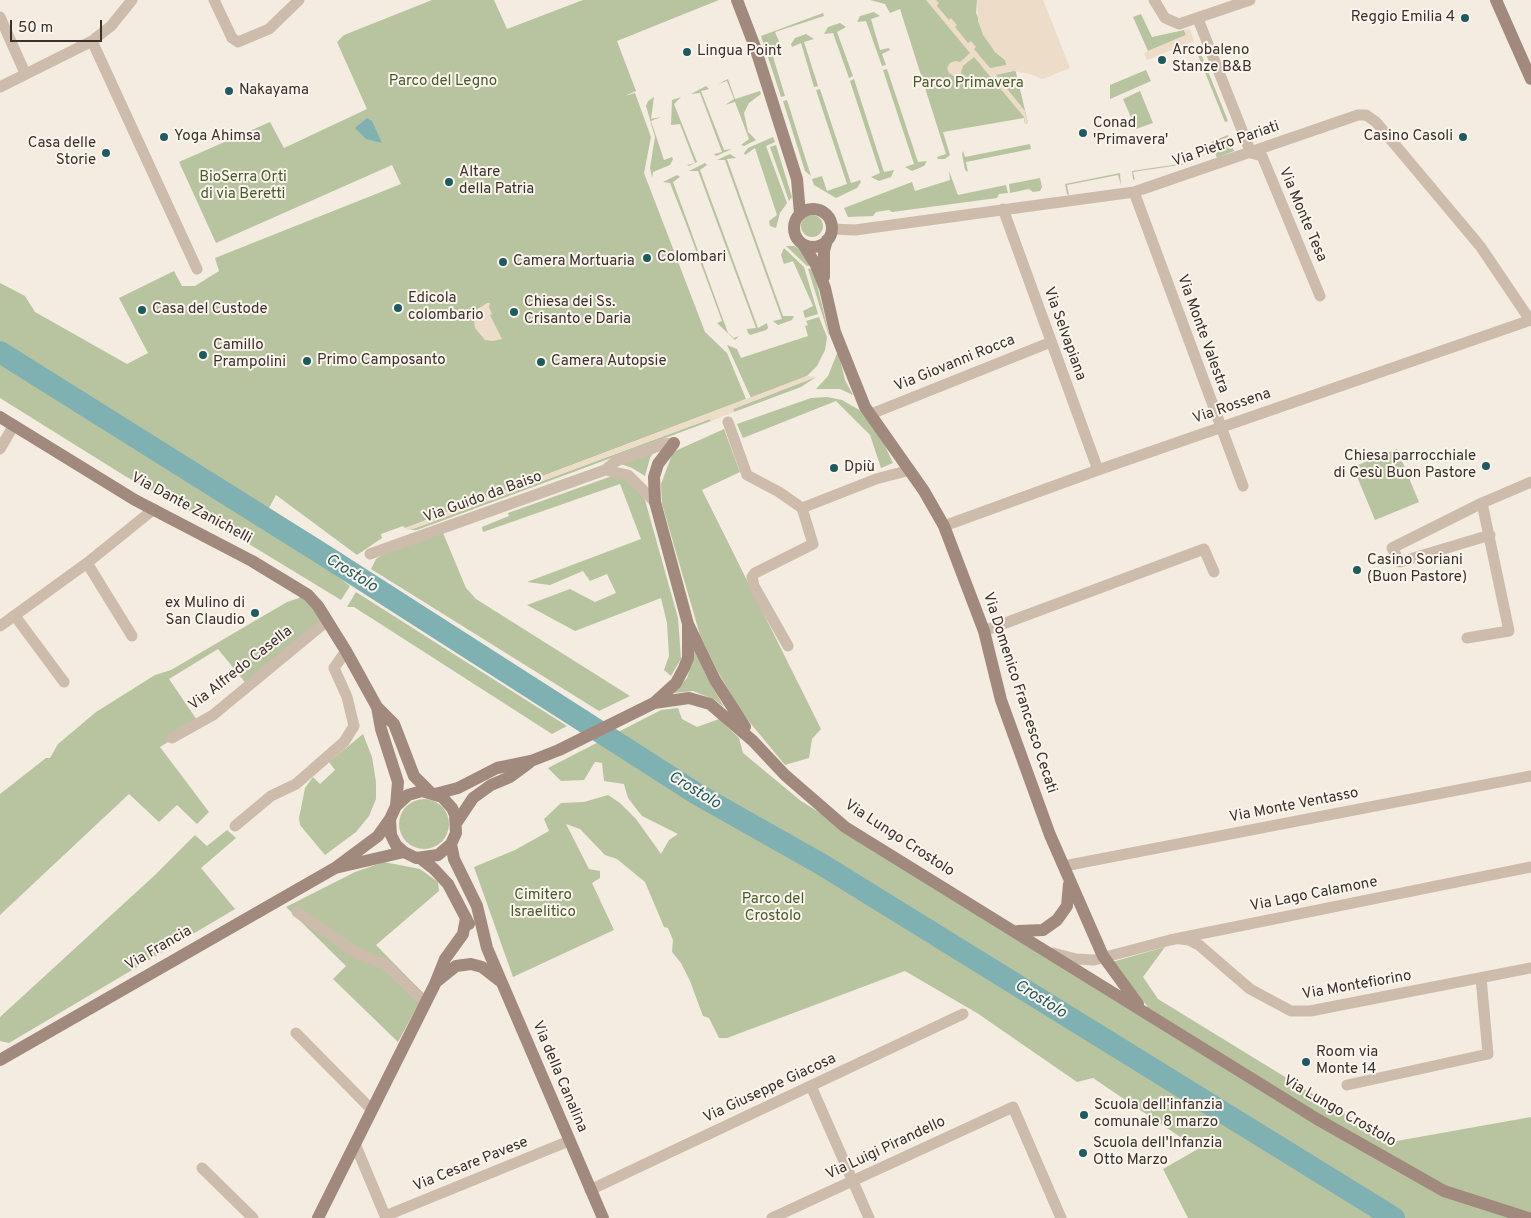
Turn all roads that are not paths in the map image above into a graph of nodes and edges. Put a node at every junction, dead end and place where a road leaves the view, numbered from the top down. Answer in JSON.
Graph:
{"nodes":[{"id":1,"x":132,"y":0,"type":"edge"},
{"id":2,"x":214,"y":0,"type":"edge"},
{"id":3,"x":299,"y":0,"type":"edge"},
{"id":4,"x":737,"y":0,"type":"edge"},
{"id":5,"x":1154,"y":0,"type":"edge"},
{"id":6,"x":1250,"y":0,"type":"edge"},
{"id":7,"x":1496,"y":0,"type":"edge"},
{"id":8,"x":0,"y":17,"type":"edge"},
{"id":9,"x":1198,"y":19,"type":"junction"},
{"id":10,"x":92,"y":41,"type":"junction"},
{"id":11,"x":25,"y":73,"type":"junction"},
{"id":12,"x":1531,"y":79,"type":"edge"},
{"id":13,"x":0,"y":87,"type":"edge"},
{"id":14,"x":1251,"y":152,"type":"junction"},
{"id":15,"x":797,"y":179,"type":"junction"},
{"id":16,"x":1134,"y":192,"type":"junction"},
{"id":17,"x":1003,"y":209,"type":"junction"},
{"id":18,"x":818,"y":210,"type":"junction"},
{"id":19,"x":800,"y":214,"type":"junction"},
{"id":20,"x":830,"y":234,"type":"junction"},
{"id":21,"x":803,"y":244,"type":"junction"},
{"id":22,"x":197,"y":269,"type":"dead end"},
{"id":23,"x":825,"y":288,"type":"junction"},
{"id":24,"x":1320,"y":296,"type":"dead end"},
{"id":25,"x":1531,"y":320,"type":"edge"},
{"id":26,"x":1050,"y":342,"type":"junction"},
{"id":27,"x":871,"y":414,"type":"junction"},
{"id":28,"x":0,"y":417,"type":"edge"},
{"id":29,"x":728,"y":422,"type":"dead end"},
{"id":30,"x":14,"y":425,"type":"junction"},
{"id":31,"x":1220,"y":427,"type":"junction"},
{"id":32,"x":674,"y":443,"type":"joint"},
{"id":33,"x":0,"y":449,"type":"edge"},
{"id":34,"x":605,"y":470,"type":"junction"},
{"id":35,"x":910,"y":470,"type":"junction"},
{"id":36,"x":1098,"y":470,"type":"junction"},
{"id":37,"x":1531,"y":482,"type":"edge"},
{"id":38,"x":1243,"y":486,"type":"dead end"},
{"id":39,"x":655,"y":502,"type":"junction"},
{"id":40,"x":1482,"y":503,"type":"junction"},
{"id":41,"x":802,"y":508,"type":"junction"},
{"id":42,"x":154,"y":509,"type":"junction"},
{"id":43,"x":944,"y":526,"type":"junction"},
{"id":44,"x":1490,"y":535,"type":"junction"},
{"id":45,"x":370,"y":554,"type":"dead end"},
{"id":46,"x":87,"y":563,"type":"junction"},
{"id":47,"x":1214,"y":572,"type":"dead end"},
{"id":48,"x":15,"y":616,"type":"junction"},
{"id":49,"x":327,"y":621,"type":"junction"},
{"id":50,"x":688,"y":624,"type":"junction"},
{"id":51,"x":0,"y":626,"type":"edge"},
{"id":52,"x":984,"y":631,"type":"junction"},
{"id":53,"x":132,"y":636,"type":"dead end"},
{"id":54,"x":1467,"y":638,"type":"dead end"},
{"id":55,"x":788,"y":646,"type":"dead end"},
{"id":56,"x":346,"y":651,"type":"junction"},
{"id":57,"x":64,"y":682,"type":"dead end"},
{"id":58,"x":654,"y":703,"type":"junction"},
{"id":59,"x":377,"y":707,"type":"junction"},
{"id":60,"x":172,"y":738,"type":"dead end"},
{"id":61,"x":753,"y":741,"type":"junction"},
{"id":62,"x":530,"y":761,"type":"junction"},
{"id":63,"x":1531,"y":776,"type":"edge"},
{"id":64,"x":433,"y":793,"type":"junction"},
{"id":65,"x":396,"y":806,"type":"junction"},
{"id":66,"x":390,"y":819,"type":"junction"},
{"id":67,"x":457,"y":822,"type":"junction"},
{"id":68,"x":235,"y":826,"type":"dead end"},
{"id":69,"x":451,"y":844,"type":"junction"},
{"id":70,"x":404,"y":852,"type":"junction"},
{"id":71,"x":420,"y":858,"type":"junction"},
{"id":72,"x":1531,"y":867,"type":"edge"},
{"id":73,"x":335,"y":868,"type":"junction"},
{"id":74,"x":1066,"y":872,"type":"junction"},
{"id":75,"x":297,"y":912,"type":"dead end"},
{"id":76,"x":466,"y":918,"type":"junction"},
{"id":77,"x":1015,"y":931,"type":"junction"},
{"id":78,"x":1170,"y":940,"type":"junction"},
{"id":79,"x":487,"y":948,"type":"junction"},
{"id":80,"x":1051,"y":953,"type":"junction"},
{"id":81,"x":1103,"y":956,"type":"junction"},
{"id":82,"x":1531,"y":968,"type":"edge"},
{"id":83,"x":1481,"y":978,"type":"junction"},
{"id":84,"x":502,"y":983,"type":"junction"},
{"id":85,"x":434,"y":984,"type":"junction"},
{"id":86,"x":426,"y":1002,"type":"junction"},
{"id":87,"x":1144,"y":1011,"type":"junction"},
{"id":88,"x":963,"y":1014,"type":"dead end"},
{"id":89,"x":296,"y":1033,"type":"dead end"},
{"id":90,"x":0,"y":1060,"type":"edge"},
{"id":91,"x":1347,"y":1085,"type":"dead end"},
{"id":92,"x":811,"y":1086,"type":"junction"},
{"id":93,"x":372,"y":1110,"type":"junction"},
{"id":94,"x":568,"y":1141,"type":"junction"},
{"id":95,"x":355,"y":1144,"type":"junction"},
{"id":96,"x":202,"y":1168,"type":"dead end"},
{"id":97,"x":852,"y":1181,"type":"junction"},
{"id":98,"x":590,"y":1190,"type":"junction"},
{"id":99,"x":385,"y":1217,"type":"edge"},
{"id":100,"x":253,"y":1218,"type":"edge"},
{"id":101,"x":318,"y":1218,"type":"edge"},
{"id":102,"x":603,"y":1218,"type":"edge"},
{"id":103,"x":772,"y":1218,"type":"edge"},
{"id":104,"x":869,"y":1218,"type":"edge"},
{"id":105,"x":1061,"y":1218,"type":"edge"},
{"id":106,"x":1528,"y":1218,"type":"edge"}],
"edges":[{"from":1,"to":10,"type":"street"},
{"from":2,"to":3,"type":"street"},
{"from":4,"to":15,"type":"street"},
{"from":5,"to":9,"type":"street"},
{"from":6,"to":9,"type":"street"},
{"from":7,"to":12,"type":"street"},
{"from":8,"to":11,"type":"street"},
{"from":9,"to":14,"type":"street"},
{"from":10,"to":11,"type":"street"},
{"from":10,"to":22,"type":"street"},
{"from":11,"to":13,"type":"street"},
{"from":14,"to":16,"type":"street","name":"Via Pietro Pariati"},
{"from":14,"to":24,"type":"street","name":"Via Monte Tesa"},
{"from":14,"to":25,"type":"street","name":"Via Pietro Pariati"},
{"from":15,"to":18,"type":"street"},
{"from":15,"to":19,"type":"street"},
{"from":16,"to":17,"type":"street","name":"Via Pietro Pariati"},
{"from":16,"to":31,"type":"street","name":"Via Monte Valestra"},
{"from":17,"to":20,"type":"street","name":"Via Pietro Pariati"},
{"from":17,"to":26,"type":"street","name":"Via Selvapiana"},
{"from":18,"to":19,"type":"street"},
{"from":18,"to":20,"type":"street"},
{"from":19,"to":21,"type":"street"},
{"from":20,"to":21,"type":"street"},
{"from":20,"to":23,"type":"street"},
{"from":21,"to":23,"type":"street"},
{"from":23,"to":27,"type":"street","name":"Via Domenico Francesco Cecati"},
{"from":25,"to":31,"type":"street","name":"Via Rossena"},
{"from":26,"to":27,"type":"street","name":"Via Giovanni Rocca"},
{"from":26,"to":36,"type":"street","name":"Via Selvapiana"},
{"from":27,"to":35,"type":"street","name":"Via Domenico Francesco Cecati"},
{"from":28,"to":30,"type":"street","name":"Via Dante Zanichelli"},
{"from":29,"to":41,"type":"street"},
{"from":30,"to":33,"type":"street"},
{"from":30,"to":42,"type":"street","name":"Via Dante Zanichelli"},
{"from":31,"to":36,"type":"street","name":"Via Rossena"},
{"from":31,"to":38,"type":"street","name":"Via Monte Valestra"},
{"from":32,"to":34,"type":"street","name":"Via Guido da Baiso"},
{"from":32,"to":39,"type":"street","name":"Via Lungo Crostolo"},
{"from":34,"to":39,"type":"street"},
{"from":34,"to":45,"type":"street","name":"Via Guido da Baiso"},
{"from":35,"to":41,"type":"street"},
{"from":35,"to":43,"type":"street","name":"Via Domenico Francesco Cecati"},
{"from":36,"to":43,"type":"street","name":"Via Rossena"},
{"from":37,"to":40,"type":"street"},
{"from":39,"to":50,"type":"street","name":"Via Lungo Crostolo"},
{"from":40,"to":44,"type":"street"},
{"from":40,"to":44,"type":"street"},
{"from":41,"to":55,"type":"street"},
{"from":42,"to":46,"type":"street"},
{"from":42,"to":49,"type":"street","name":"Via Dante Zanichelli"},
{"from":43,"to":52,"type":"street","name":"Via Domenico Francesco Cecati"},
{"from":44,"to":54,"type":"street"},
{"from":46,"to":48,"type":"street"},
{"from":46,"to":53,"type":"street"},
{"from":47,"to":52,"type":"street"},
{"from":48,"to":51,"type":"street"},
{"from":48,"to":57,"type":"street"},
{"from":49,"to":56,"type":"street","name":"Via Dante Zanichelli"},
{"from":49,"to":60,"type":"street","name":"Via Alfredo Casella"},
{"from":50,"to":58,"type":"street","name":"Via Lungo Crostolo"},
{"from":50,"to":61,"type":"street","name":"Via Lungo Crostolo"},
{"from":52,"to":74,"type":"street","name":"Via Domenico Francesco Cecati"},
{"from":56,"to":59,"type":"street","name":"Via Dante Zanichelli"},
{"from":56,"to":68,"type":"street"},
{"from":58,"to":61,"type":"street","name":"Via Lungo Crostolo"},
{"from":58,"to":62,"type":"street","name":"Via Lungo Crostolo"},
{"from":59,"to":64,"type":"street"},
{"from":59,"to":65,"type":"street"},
{"from":61,"to":77,"type":"street","name":"Via Lungo Crostolo"},
{"from":62,"to":64,"type":"street"},
{"from":62,"to":67,"type":"street"},
{"from":63,"to":74,"type":"street","name":"Via Monte Ventasso"},
{"from":64,"to":65,"type":"street"},
{"from":64,"to":67,"type":"street"},
{"from":65,"to":66,"type":"street","name":"Via Francia"},
{"from":66,"to":70,"type":"street"},
{"from":66,"to":73,"type":"street","name":"Via Francia"},
{"from":67,"to":69,"type":"street"},
{"from":69,"to":71,"type":"street"},
{"from":69,"to":79,"type":"street","name":"Via della Canalina"},
{"from":70,"to":71,"type":"street"},
{"from":70,"to":73,"type":"street","name":"Via Francia"},
{"from":71,"to":76,"type":"street","name":"Via della Canalina"},
{"from":72,"to":78,"type":"street","name":"Via Lago Calamone"},
{"from":73,"to":90,"type":"street","name":"Via Francia"},
{"from":74,"to":77,"type":"street"},
{"from":74,"to":81,"type":"street","name":"Via Domenico Francesco Cecati"},
{"from":75,"to":86,"type":"street"},
{"from":76,"to":79,"type":"street","name":"Via della Canalina"},
{"from":76,"to":85,"type":"street"},
{"from":77,"to":80,"type":"street","name":"Via Lungo Crostolo"},
{"from":78,"to":81,"type":"street","name":"Via Lago Calamone"},
{"from":78,"to":83,"type":"street","name":"Via Montefiorino"},
{"from":79,"to":84,"type":"street","name":"Via della Canalina"},
{"from":80,"to":81,"type":"street","name":"Via Lungo Crostolo"},
{"from":80,"to":87,"type":"street","name":"Via Lungo Crostolo"},
{"from":81,"to":87,"type":"street","name":"Via Lungo Crostolo"},
{"from":82,"to":83,"type":"street","name":"Via Montefiorino"},
{"from":83,"to":91,"type":"street"},
{"from":84,"to":85,"type":"street"},
{"from":84,"to":94,"type":"street","name":"Via della Canalina"},
{"from":85,"to":86,"type":"street"},
{"from":86,"to":93,"type":"street"},
{"from":87,"to":106,"type":"street","name":"Via Lungo Crostolo"},
{"from":88,"to":92,"type":"street","name":"Via Giuseppe Giacosa"},
{"from":89,"to":93,"type":"street"},
{"from":92,"to":97,"type":"street"},
{"from":92,"to":98,"type":"street","name":"Via Giuseppe Giacosa"},
{"from":93,"to":95,"type":"street"},
{"from":94,"to":98,"type":"street","name":"Via della Canalina"},
{"from":94,"to":99,"type":"street","name":"Via Cesare Pavese"},
{"from":95,"to":99,"type":"street"},
{"from":95,"to":101,"type":"street"},
{"from":96,"to":100,"type":"street"},
{"from":97,"to":103,"type":"street","name":"Via Luigi Pirandello"},
{"from":97,"to":104,"type":"street"},
{"from":97,"to":105,"type":"street","name":"Via Luigi Pirandello"},
{"from":98,"to":102,"type":"street","name":"Via della Canalina"}]}
